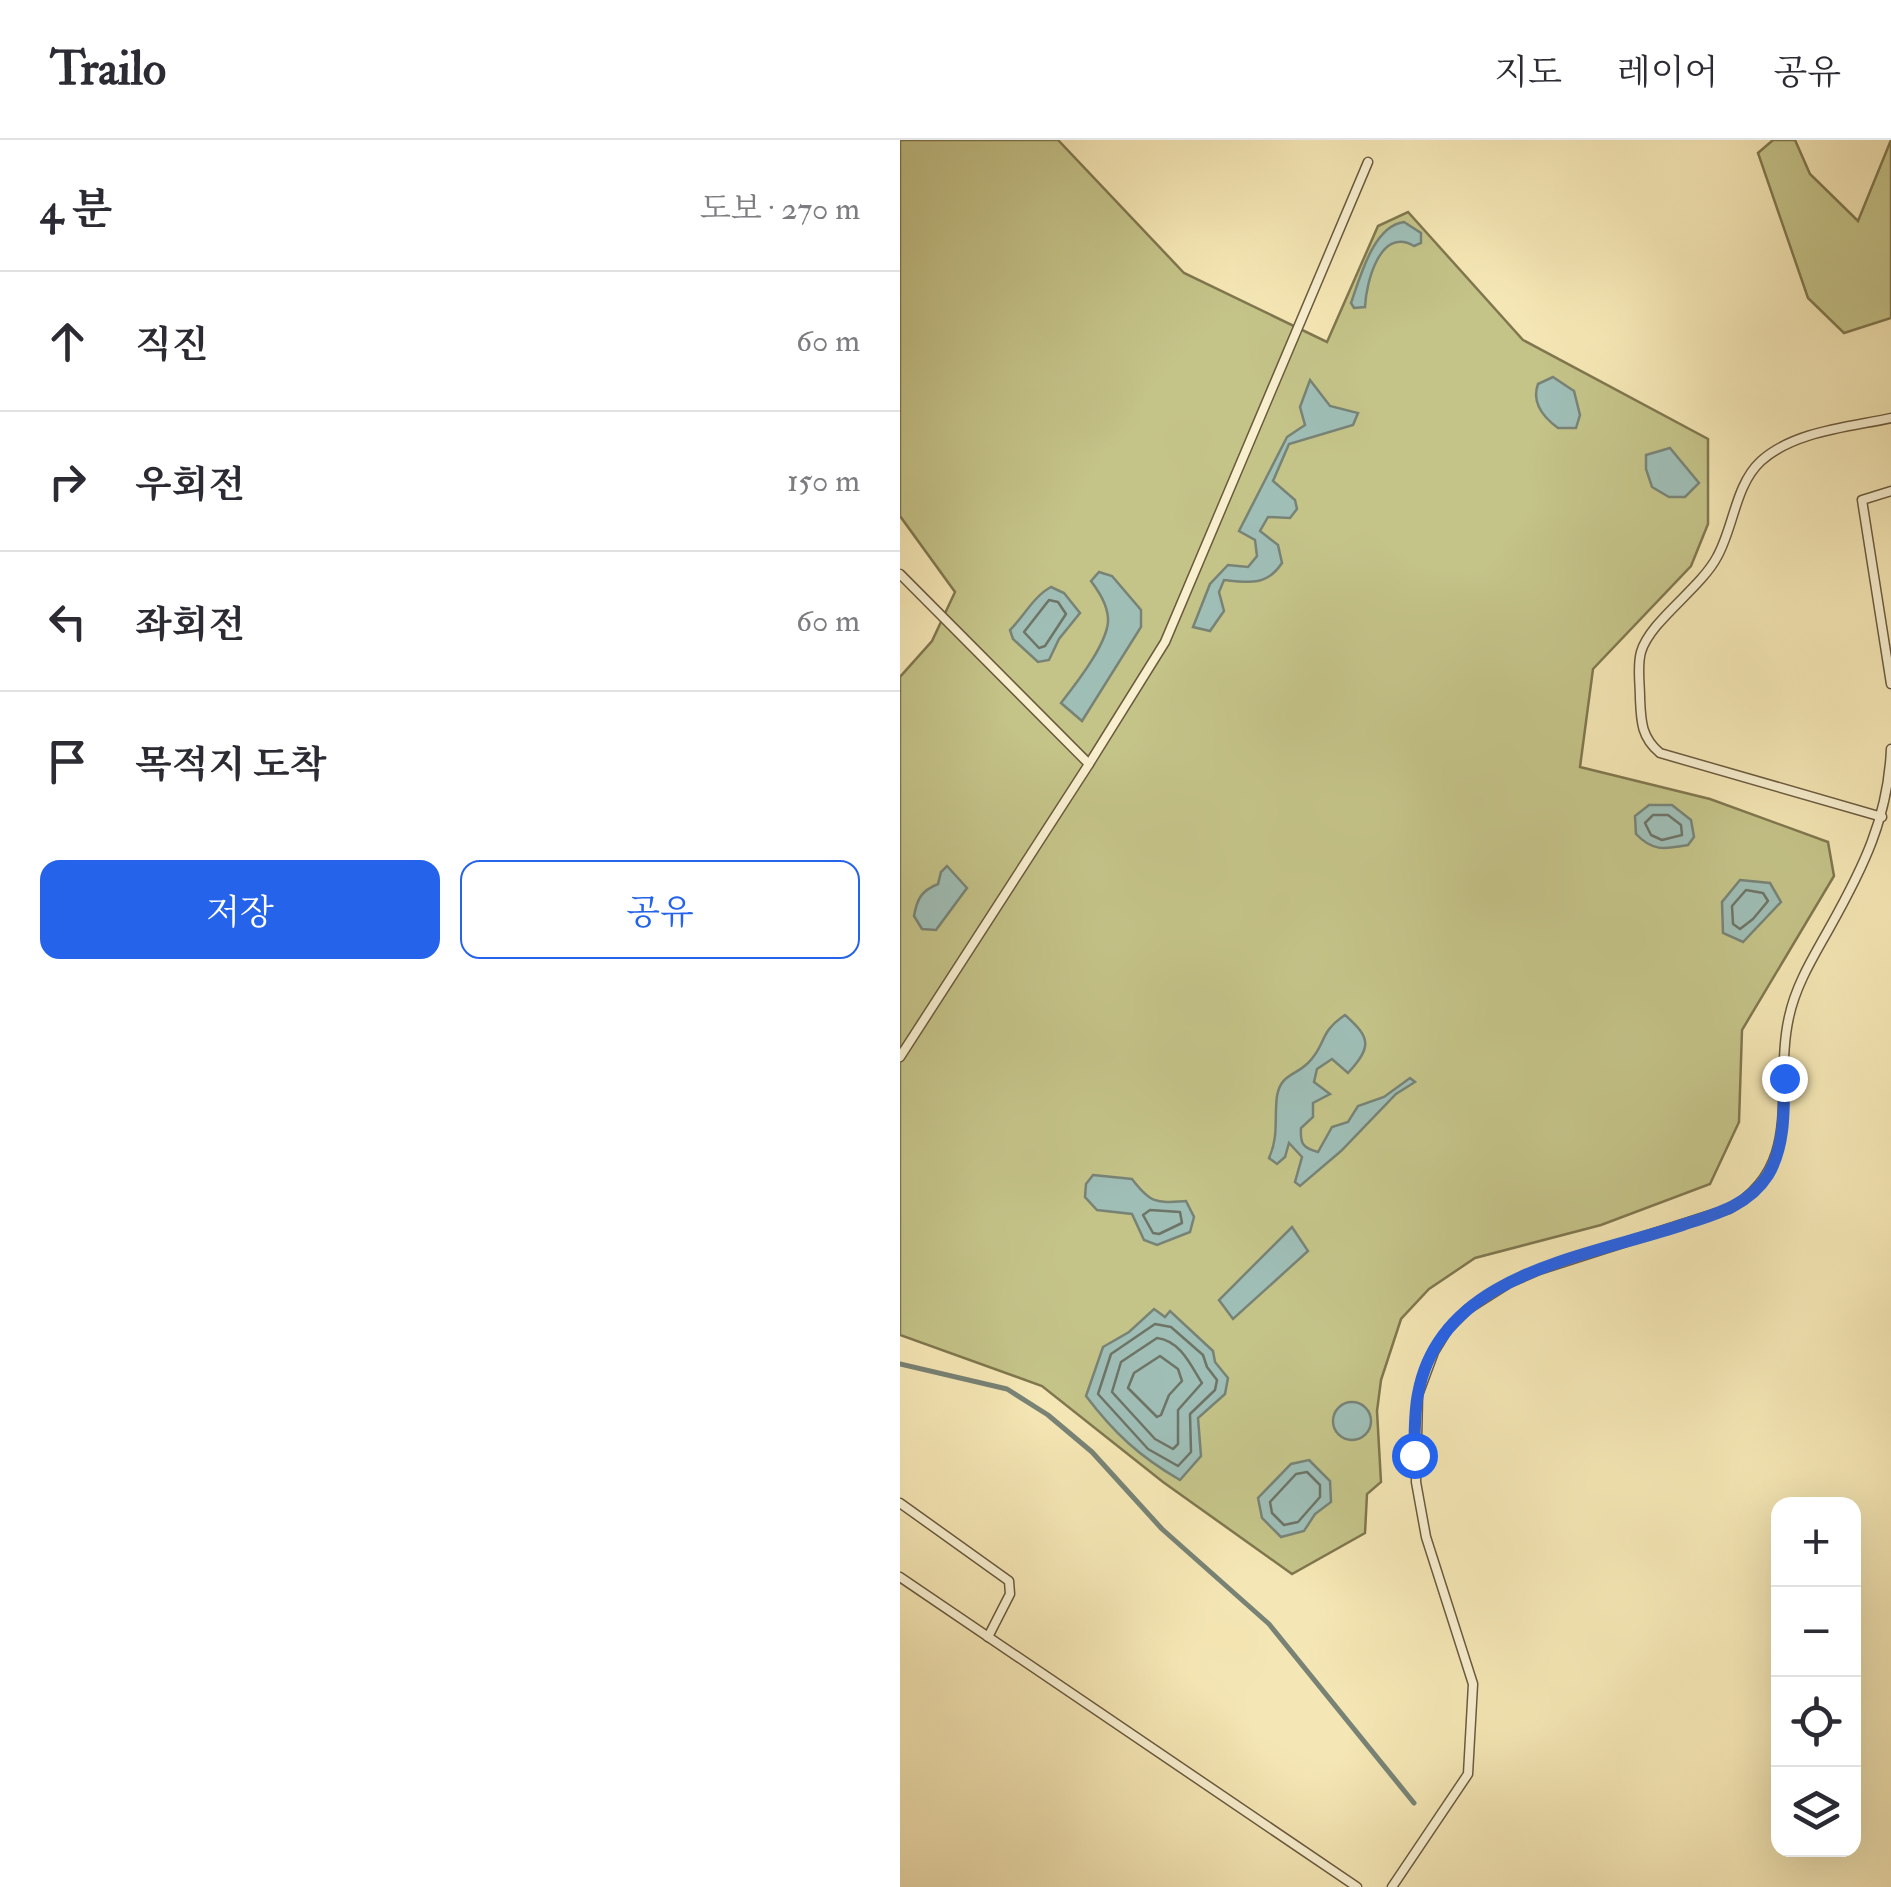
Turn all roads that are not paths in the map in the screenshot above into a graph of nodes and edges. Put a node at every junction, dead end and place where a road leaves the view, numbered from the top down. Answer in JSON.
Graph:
{"nodes":[{"id":1,"x":1368,"y":162,"type":"dead end"},
{"id":2,"x":1891,"y":418,"type":"edge"},
{"id":3,"x":1891,"y":491,"type":"edge"},
{"id":4,"x":900,"y":574,"type":"edge"},
{"id":5,"x":1891,"y":684,"type":"edge"},
{"id":6,"x":1891,"y":750,"type":"edge"},
{"id":7,"x":1089,"y":764,"type":"junction"},
{"id":8,"x":1882,"y":817,"type":"junction"},
{"id":9,"x":900,"y":1057,"type":"edge"},
{"id":10,"x":900,"y":1503,"type":"edge"},
{"id":11,"x":900,"y":1577,"type":"edge"},
{"id":12,"x":988,"y":1636,"type":"junction"},
{"id":13,"x":1357,"y":1887,"type":"edge"},
{"id":14,"x":1392,"y":1887,"type":"edge"}],
"edges":[{"from":1,"to":7,"type":"lane"},
{"from":2,"to":8,"type":"lane"},
{"from":3,"to":5,"type":"lane"},
{"from":4,"to":7,"type":"lane"},
{"from":6,"to":8,"type":"lane"},
{"from":7,"to":9,"type":"lane"},
{"from":8,"to":14,"type":"lane"},
{"from":10,"to":12,"type":"lane"},
{"from":11,"to":12,"type":"lane"},
{"from":12,"to":13,"type":"lane"}]}
